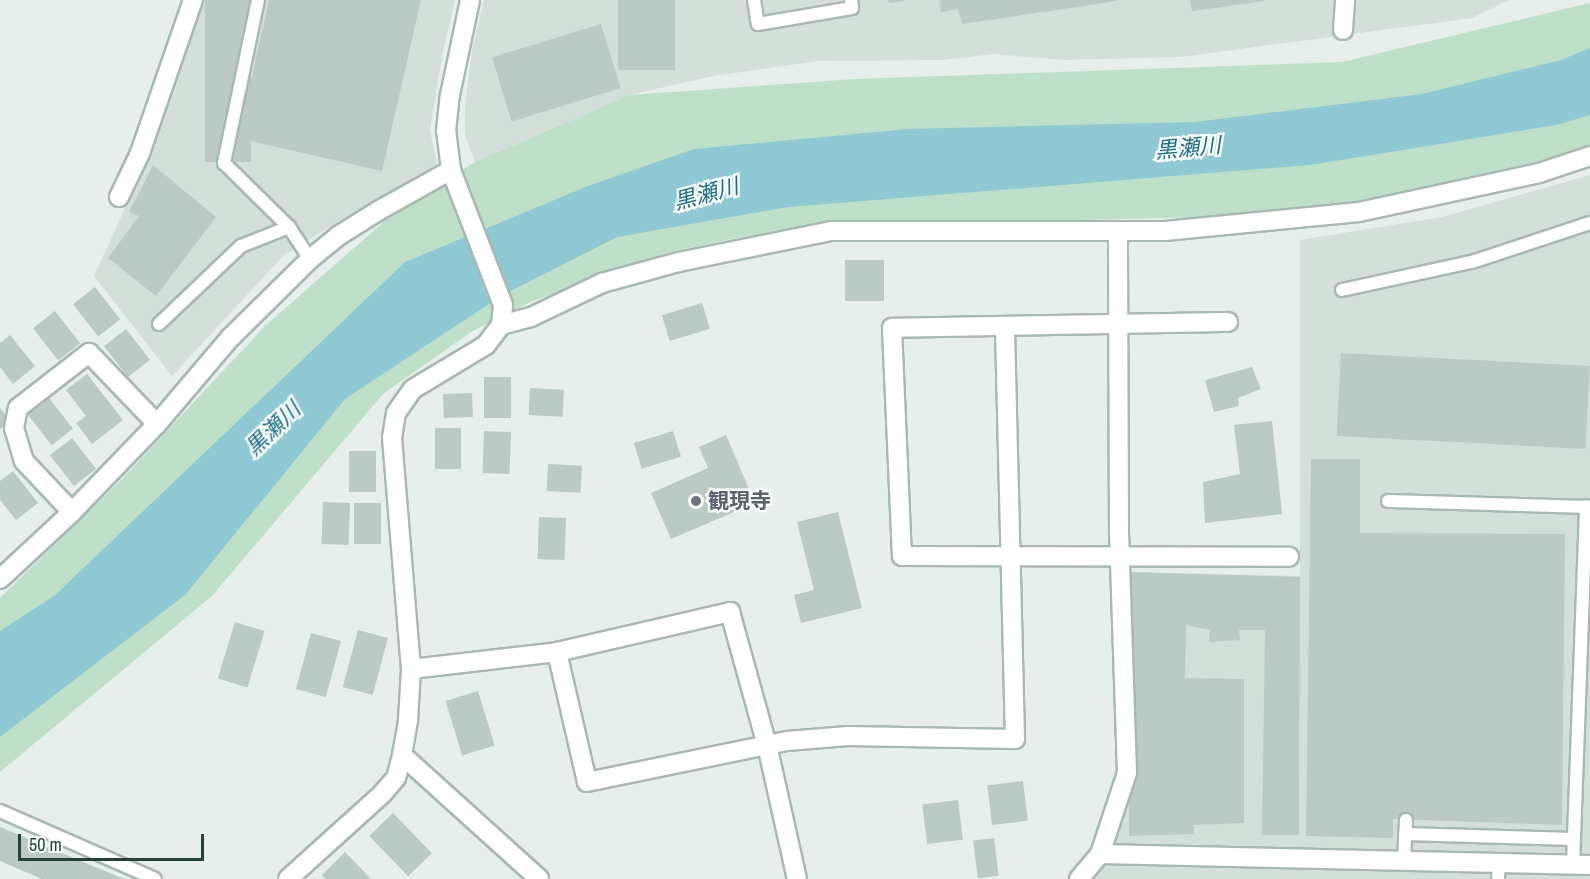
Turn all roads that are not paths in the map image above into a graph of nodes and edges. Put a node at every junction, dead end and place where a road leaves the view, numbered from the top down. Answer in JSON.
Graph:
{"nodes":[{"id":1,"x":193,"y":0,"type":"edge"},
{"id":2,"x":258,"y":0,"type":"edge"},
{"id":3,"x":470,"y":0,"type":"edge"},
{"id":4,"x":754,"y":0,"type":"edge"},
{"id":5,"x":851,"y":0,"type":"edge"},
{"id":6,"x":1345,"y":0,"type":"edge"},
{"id":7,"x":1343,"y":30,"type":"dead end"},
{"id":8,"x":1590,"y":156,"type":"edge"},
{"id":9,"x":451,"y":170,"type":"junction"},
{"id":10,"x":119,"y":197,"type":"dead end"},
{"id":11,"x":1590,"y":223,"type":"edge"},
{"id":12,"x":289,"y":227,"type":"junction"},
{"id":13,"x":1118,"y":232,"type":"junction"},
{"id":14,"x":310,"y":259,"type":"junction"},
{"id":15,"x":1342,"y":290,"type":"dead end"},
{"id":16,"x":1228,"y":322,"type":"dead end"},
{"id":17,"x":1118,"y":323,"type":"junction"},
{"id":18,"x":159,"y":324,"type":"dead end"},
{"id":19,"x":501,"y":325,"type":"junction"},
{"id":20,"x":1005,"y":326,"type":"junction"},
{"id":21,"x":157,"y":424,"type":"junction"},
{"id":22,"x":1388,"y":501,"type":"dead end"},
{"id":23,"x":1588,"y":507,"type":"edge"},
{"id":24,"x":72,"y":512,"type":"junction"},
{"id":25,"x":1587,"y":546,"type":"edge"},
{"id":26,"x":1011,"y":556,"type":"junction"},
{"id":27,"x":1120,"y":556,"type":"junction"},
{"id":28,"x":1289,"y":557,"type":"dead end"},
{"id":29,"x":0,"y":579,"type":"edge"},
{"id":30,"x":557,"y":652,"type":"junction"},
{"id":31,"x":411,"y":669,"type":"junction"},
{"id":32,"x":767,"y":745,"type":"junction"},
{"id":33,"x":402,"y":755,"type":"junction"},
{"id":34,"x":0,"y":811,"type":"edge"},
{"id":35,"x":1406,"y":820,"type":"dead end"},
{"id":36,"x":1406,"y":834,"type":"junction"},
{"id":37,"x":1573,"y":839,"type":"junction"},
{"id":38,"x":1100,"y":854,"type":"junction"},
{"id":39,"x":1404,"y":860,"type":"junction"},
{"id":40,"x":1581,"y":864,"type":"edge"},
{"id":41,"x":1498,"y":870,"type":"edge"},
{"id":42,"x":155,"y":879,"type":"edge"},
{"id":43,"x":288,"y":879,"type":"edge"},
{"id":44,"x":539,"y":879,"type":"edge"},
{"id":45,"x":797,"y":879,"type":"edge"},
{"id":46,"x":1079,"y":879,"type":"edge"}],
"edges":[{"from":1,"to":10,"type":"street"},
{"from":2,"to":12,"type":"lane"},
{"from":3,"to":9,"type":"street"},
{"from":4,"to":5,"type":"lane"},
{"from":6,"to":7,"type":"street"},
{"from":8,"to":13,"type":"street"},
{"from":9,"to":14,"type":"street"},
{"from":9,"to":19,"type":"street"},
{"from":11,"to":15,"type":"lane"},
{"from":12,"to":14,"type":"lane"},
{"from":12,"to":18,"type":"lane"},
{"from":13,"to":17,"type":"street"},
{"from":13,"to":19,"type":"street"},
{"from":14,"to":21,"type":"street"},
{"from":16,"to":17,"type":"street"},
{"from":17,"to":20,"type":"street"},
{"from":17,"to":27,"type":"street"},
{"from":19,"to":31,"type":"street"},
{"from":20,"to":26,"type":"street"},
{"from":20,"to":26,"type":"street"},
{"from":21,"to":24,"type":"street"},
{"from":21,"to":24,"type":"street"},
{"from":22,"to":23,"type":"lane"},
{"from":23,"to":25,"type":"lane"},
{"from":24,"to":29,"type":"street"},
{"from":25,"to":37,"type":"lane"},
{"from":26,"to":27,"type":"street"},
{"from":26,"to":32,"type":"street"},
{"from":27,"to":28,"type":"street"},
{"from":27,"to":38,"type":"street"},
{"from":30,"to":31,"type":"street"},
{"from":30,"to":32,"type":"street"},
{"from":30,"to":32,"type":"street"},
{"from":31,"to":33,"type":"street"},
{"from":32,"to":45,"type":"street"},
{"from":33,"to":43,"type":"street"},
{"from":33,"to":44,"type":"street"},
{"from":34,"to":42,"type":"lane"},
{"from":35,"to":36,"type":"lane"},
{"from":36,"to":37,"type":"lane"},
{"from":36,"to":39,"type":"lane"},
{"from":37,"to":40,"type":"lane"},
{"from":38,"to":39,"type":"street"},
{"from":38,"to":46,"type":"street"},
{"from":39,"to":41,"type":"street"},
{"from":40,"to":41,"type":"street"}]}
